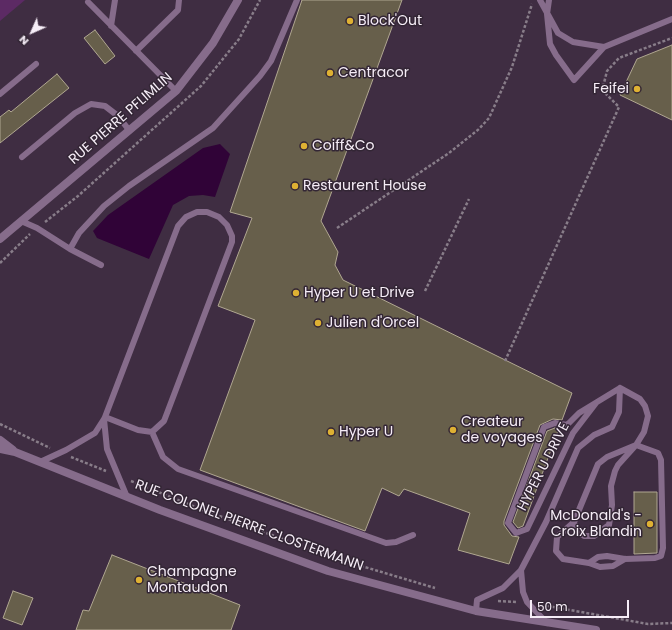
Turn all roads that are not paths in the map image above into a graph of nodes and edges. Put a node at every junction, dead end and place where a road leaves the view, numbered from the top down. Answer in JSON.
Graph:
{"nodes":[{"id":1,"x":114,"y":0,"type":"edge"},
{"id":2,"x":179,"y":0,"type":"edge"},
{"id":3,"x":238,"y":0,"type":"edge"},
{"id":4,"x":297,"y":0,"type":"edge"},
{"id":5,"x":540,"y":0,"type":"edge"},
{"id":6,"x":549,"y":0,"type":"edge"},
{"id":7,"x":88,"y":2,"type":"dead end"},
{"id":8,"x":547,"y":14,"type":"junction"},
{"id":9,"x":670,"y":21,"type":"edge"},
{"id":10,"x":111,"y":26,"type":"junction"},
{"id":11,"x":604,"y":47,"type":"junction"},
{"id":12,"x":136,"y":51,"type":"junction"},
{"id":13,"x":36,"y":64,"type":"dead end"},
{"id":14,"x":176,"y":91,"type":"junction"},
{"id":15,"x":0,"y":94,"type":"edge"},
{"id":16,"x":129,"y":130,"type":"junction"},
{"id":17,"x":22,"y":157,"type":"dead end"},
{"id":18,"x":21,"y":221,"type":"junction"},
{"id":19,"x":0,"y":239,"type":"edge"},
{"id":20,"x":70,"y":249,"type":"junction"},
{"id":21,"x":101,"y":265,"type":"dead end"},
{"id":22,"x":620,"y":388,"type":"junction"},
{"id":23,"x":596,"y":403,"type":"junction"},
{"id":24,"x":104,"y":418,"type":"junction"},
{"id":25,"x":152,"y":432,"type":"junction"},
{"id":26,"x":0,"y":440,"type":"edge"},
{"id":27,"x":636,"y":445,"type":"junction"},
{"id":28,"x":0,"y":449,"type":"edge"},
{"id":29,"x":15,"y":452,"type":"junction"},
{"id":30,"x":40,"y":462,"type":"junction"},
{"id":31,"x":128,"y":497,"type":"junction"},
{"id":32,"x":574,"y":522,"type":"junction"},
{"id":33,"x":414,"y":535,"type":"dead end"},
{"id":34,"x":625,"y":559,"type":"junction"},
{"id":35,"x":588,"y":563,"type":"junction"},
{"id":36,"x":521,"y":570,"type":"junction"},
{"id":37,"x":476,"y":611,"type":"junction"},
{"id":38,"x":547,"y":623,"type":"junction"},
{"id":39,"x":596,"y":630,"type":"edge"}],
"edges":[{"from":1,"to":10,"type":"lane"},
{"from":2,"to":12,"type":"lane"},
{"from":3,"to":14,"type":"street","name":"RUE PIERRE PFLIMLIN"},
{"from":4,"to":20,"type":"lane"},
{"from":5,"to":8,"type":"lane"},
{"from":6,"to":8,"type":"lane"},
{"from":7,"to":10,"type":"lane"},
{"from":8,"to":11,"type":"lane"},
{"from":8,"to":11,"type":"lane"},
{"from":9,"to":11,"type":"lane"},
{"from":10,"to":12,"type":"lane"},
{"from":12,"to":14,"type":"lane"},
{"from":13,"to":15,"type":"lane"},
{"from":14,"to":16,"type":"street","name":"RUE PIERRE PFLIMLIN"},
{"from":16,"to":17,"type":"lane"},
{"from":16,"to":18,"type":"street","name":"RUE PIERRE PFLIMLIN"},
{"from":18,"to":19,"type":"street","name":"RUE PIERRE PFLIMLIN"},
{"from":18,"to":20,"type":"lane"},
{"from":20,"to":21,"type":"lane"},
{"from":22,"to":23,"type":"lane"},
{"from":22,"to":27,"type":"lane"},
{"from":22,"to":36,"type":"lane"},
{"from":23,"to":23,"type":"lane","name":"HYPER U DRIVE"},
{"from":24,"to":25,"type":"lane"},
{"from":24,"to":25,"type":"lane"},
{"from":24,"to":30,"type":"lane"},
{"from":24,"to":31,"type":"lane"},
{"from":25,"to":33,"type":"lane"},
{"from":26,"to":29,"type":"street","name":"RUE COLONEL PIERRE CLOSTERMANN"},
{"from":27,"to":32,"type":"lane"},
{"from":27,"to":32,"type":"lane"},
{"from":27,"to":34,"type":"lane"},
{"from":28,"to":29,"type":"street","name":"RUE COLONEL PIERRE CLOSTERMANN"},
{"from":29,"to":30,"type":"street","name":"RUE COLONEL PIERRE CLOSTERMANN"},
{"from":30,"to":31,"type":"street","name":"RUE COLONEL PIERRE CLOSTERMANN"},
{"from":31,"to":37,"type":"street","name":"RUE COLONEL PIERRE CLOSTERMANN"},
{"from":32,"to":35,"type":"lane"},
{"from":34,"to":35,"type":"lane"},
{"from":34,"to":35,"type":"lane"},
{"from":36,"to":37,"type":"lane"},
{"from":36,"to":38,"type":"lane"},
{"from":37,"to":38,"type":"street","name":"RUE COLONEL PIERRE CLOSTERMANN"},
{"from":38,"to":39,"type":"street","name":"RUE COLONEL PIERRE CLOSTERMANN"}]}
